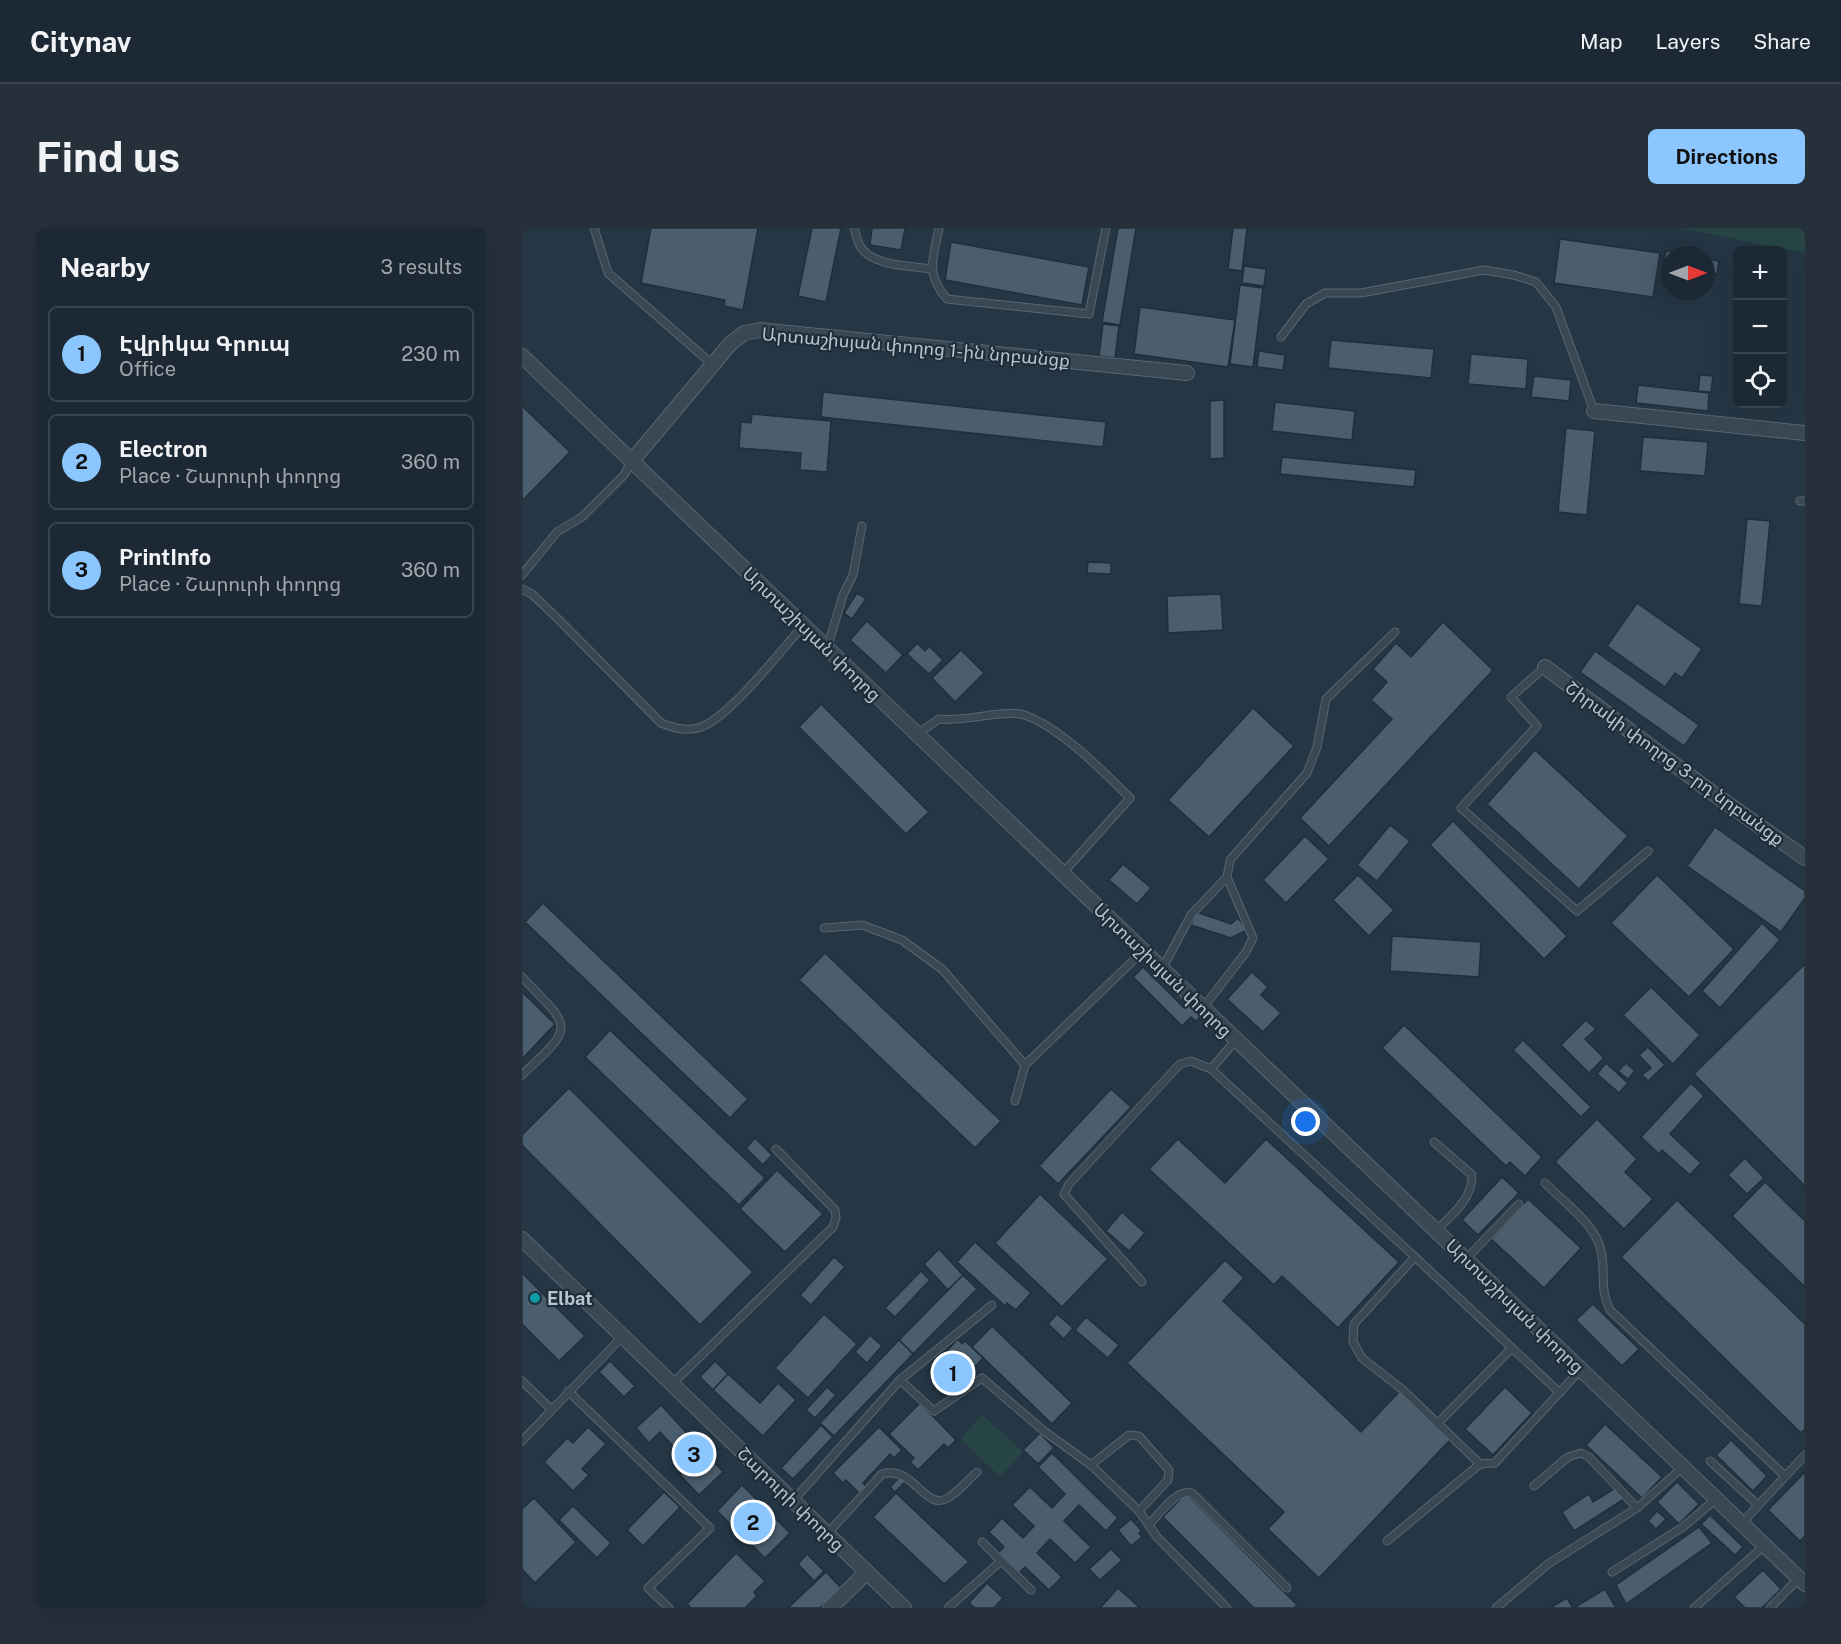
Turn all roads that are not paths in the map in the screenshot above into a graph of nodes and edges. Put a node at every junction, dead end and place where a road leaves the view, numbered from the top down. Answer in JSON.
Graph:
{"nodes":[{"id":1,"x":594,"y":228,"type":"edge"},
{"id":2,"x":854,"y":228,"type":"edge"},
{"id":3,"x":939,"y":228,"type":"edge"},
{"id":4,"x":1106,"y":228,"type":"edge"},
{"id":5,"x":931,"y":268,"type":"junction"},
{"id":6,"x":1281,"y":337,"type":"dead end"},
{"id":7,"x":522,"y":356,"type":"edge"},
{"id":8,"x":712,"y":364,"type":"junction"},
{"id":9,"x":1187,"y":373,"type":"dead end"},
{"id":10,"x":1593,"y":411,"type":"joint"},
{"id":11,"x":1805,"y":433,"type":"edge"},
{"id":12,"x":631,"y":462,"type":"junction"},
{"id":13,"x":862,"y":526,"type":"dead end"},
{"id":14,"x":522,"y":575,"type":"edge"},
{"id":15,"x":522,"y":589,"type":"edge"},
{"id":16,"x":803,"y":626,"type":"junction"},
{"id":17,"x":1395,"y":632,"type":"dead end"},
{"id":18,"x":827,"y":649,"type":"junction"},
{"id":19,"x":1545,"y":667,"type":"joint"},
{"id":20,"x":916,"y":734,"type":"junction"},
{"id":21,"x":1648,"y":851,"type":"dead end"},
{"id":22,"x":1805,"y":858,"type":"edge"},
{"id":23,"x":1062,"y":874,"type":"junction"},
{"id":24,"x":1227,"y":877,"type":"junction"},
{"id":25,"x":824,"y":928,"type":"dead end"},
{"id":26,"x":1143,"y":951,"type":"junction"},
{"id":27,"x":1162,"y":969,"type":"junction"},
{"id":28,"x":522,"y":977,"type":"edge"},
{"id":29,"x":1203,"y":1008,"type":"junction"},
{"id":30,"x":1236,"y":1040,"type":"junction"},
{"id":31,"x":1025,"y":1065,"type":"junction"},
{"id":32,"x":1211,"y":1069,"type":"junction"},
{"id":33,"x":522,"y":1075,"type":"edge"},
{"id":34,"x":1015,"y":1101,"type":"dead end"},
{"id":35,"x":1434,"y":1142,"type":"dead end"},
{"id":36,"x":776,"y":1149,"type":"dead end"},
{"id":37,"x":1545,"y":1183,"type":"dead end"},
{"id":38,"x":1519,"y":1204,"type":"dead end"},
{"id":39,"x":1436,"y":1231,"type":"junction"},
{"id":40,"x":522,"y":1239,"type":"edge"},
{"id":41,"x":1415,"y":1257,"type":"junction"},
{"id":42,"x":1466,"y":1259,"type":"junction"},
{"id":43,"x":1142,"y":1282,"type":"dead end"},
{"id":44,"x":992,"y":1305,"type":"dead end"},
{"id":45,"x":622,"y":1336,"type":"junction"},
{"id":46,"x":1512,"y":1348,"type":"junction"},
{"id":47,"x":1581,"y":1370,"type":"junction"},
{"id":48,"x":900,"y":1380,"type":"junction"},
{"id":49,"x":522,"y":1381,"type":"edge"},
{"id":50,"x":672,"y":1384,"type":"junction"},
{"id":51,"x":568,"y":1391,"type":"junction"},
{"id":52,"x":1560,"y":1393,"type":"junction"},
{"id":53,"x":551,"y":1409,"type":"junction"},
{"id":54,"x":1438,"y":1423,"type":"junction"},
{"id":55,"x":522,"y":1441,"type":"edge"},
{"id":56,"x":1805,"y":1455,"type":"edge"},
{"id":57,"x":1710,"y":1461,"type":"dead end"},
{"id":58,"x":1480,"y":1464,"type":"junction"},
{"id":59,"x":1091,"y":1465,"type":"junction"},
{"id":60,"x":1683,"y":1467,"type":"junction"},
{"id":61,"x":977,"y":1472,"type":"dead end"},
{"id":62,"x":1785,"y":1476,"type":"junction"},
{"id":63,"x":1534,"y":1486,"type":"dead end"},
{"id":64,"x":1716,"y":1499,"type":"junction"},
{"id":65,"x":793,"y":1501,"type":"junction"},
{"id":66,"x":1758,"y":1505,"type":"junction"},
{"id":67,"x":1637,"y":1508,"type":"junction"},
{"id":68,"x":1139,"y":1511,"type":"junction"},
{"id":69,"x":1742,"y":1523,"type":"junction"},
{"id":70,"x":1149,"y":1525,"type":"junction"},
{"id":71,"x":827,"y":1534,"type":"junction"},
{"id":72,"x":1387,"y":1541,"type":"dead end"},
{"id":73,"x":982,"y":1542,"type":"dead end"},
{"id":74,"x":1764,"y":1545,"type":"junction"},
{"id":75,"x":1001,"y":1561,"type":"junction"},
{"id":76,"x":867,"y":1572,"type":"junction"},
{"id":77,"x":1612,"y":1572,"type":"dead end"},
{"id":78,"x":1802,"y":1581,"type":"edge"},
{"id":79,"x":1287,"y":1588,"type":"dead end"},
{"id":80,"x":1031,"y":1590,"type":"dead end"},
{"id":81,"x":669,"y":1608,"type":"edge"},
{"id":82,"x":830,"y":1608,"type":"edge"},
{"id":83,"x":904,"y":1608,"type":"edge"},
{"id":84,"x":948,"y":1608,"type":"edge"},
{"id":85,"x":1227,"y":1608,"type":"edge"},
{"id":86,"x":1496,"y":1608,"type":"edge"},
{"id":87,"x":1694,"y":1608,"type":"edge"},
{"id":88,"x":1770,"y":1608,"type":"edge"}],
"edges":[{"from":1,"to":8,"type":"lane"},
{"from":2,"to":5,"type":"lane"},
{"from":3,"to":5,"type":"lane"},
{"from":4,"to":5,"type":"lane"},
{"from":6,"to":10,"type":"lane"},
{"from":7,"to":12,"type":"street","name":"Արտաշիսյան փողոց"},
{"from":8,"to":9,"type":"street","name":"Արտաշիսյան փողոց 1-ին նրբանցք"},
{"from":8,"to":12,"type":"street","name":"Արտաշիսյան փողոց 1-ին նրբանցք"},
{"from":10,"to":11,"type":"street"},
{"from":12,"to":14,"type":"lane"},
{"from":12,"to":16,"type":"street","name":"Արտաշիսյան փողոց"},
{"from":13,"to":18,"type":"lane"},
{"from":15,"to":16,"type":"lane"},
{"from":16,"to":18,"type":"street","name":"Արտաշիսյան փողոց"},
{"from":17,"to":24,"type":"lane"},
{"from":18,"to":20,"type":"street","name":"Արտաշիսյան փողոց"},
{"from":19,"to":21,"type":"lane"},
{"from":19,"to":22,"type":"street","name":"Շիրակի փողոց 3-րդ նրբանցք"},
{"from":20,"to":23,"type":"street","name":"Արտաշիսյան փողոց"},
{"from":20,"to":23,"type":"lane"},
{"from":23,"to":26,"type":"street","name":"Արտաշիսյան փողոց"},
{"from":24,"to":27,"type":"lane"},
{"from":24,"to":29,"type":"lane"},
{"from":25,"to":31,"type":"lane"},
{"from":26,"to":27,"type":"street","name":"Արտաշիսյան փողոց"},
{"from":26,"to":31,"type":"lane"},
{"from":27,"to":29,"type":"street","name":"Արտաշիսյան փողոց"},
{"from":28,"to":33,"type":"lane"},
{"from":29,"to":30,"type":"street","name":"Արտաշիսյան փողոց"},
{"from":30,"to":32,"type":"lane"},
{"from":30,"to":39,"type":"street","name":"Արտաշիսյան փողոց"},
{"from":31,"to":34,"type":"lane"},
{"from":32,"to":41,"type":"lane"},
{"from":32,"to":43,"type":"lane"},
{"from":35,"to":39,"type":"lane"},
{"from":36,"to":50,"type":"lane"},
{"from":37,"to":62,"type":"lane"},
{"from":38,"to":42,"type":"lane"},
{"from":39,"to":42,"type":"street","name":"Արտաշիսյան փողոց"},
{"from":40,"to":45,"type":"street","name":"Շարուրի փողոց"},
{"from":41,"to":46,"type":"lane"},
{"from":41,"to":54,"type":"lane"},
{"from":42,"to":47,"type":"street","name":"Արտաշիսյան փողոց"},
{"from":44,"to":48,"type":"lane"},
{"from":45,"to":50,"type":"street","name":"Շարուրի փողոց"},
{"from":45,"to":51,"type":"lane"},
{"from":46,"to":52,"type":"lane"},
{"from":46,"to":54,"type":"lane"},
{"from":47,"to":52,"type":"lane"},
{"from":47,"to":60,"type":"street","name":"Արտաշիսյան փողոց"},
{"from":48,"to":59,"type":"lane"},
{"from":48,"to":65,"type":"lane"},
{"from":49,"to":53,"type":"lane"},
{"from":50,"to":65,"type":"street","name":"Շարուրի փողոց"},
{"from":51,"to":53,"type":"lane"},
{"from":51,"to":81,"type":"lane"},
{"from":52,"to":58,"type":"lane"},
{"from":53,"to":55,"type":"lane"},
{"from":54,"to":58,"type":"lane"},
{"from":56,"to":62,"type":"lane"},
{"from":57,"to":66,"type":"lane"},
{"from":58,"to":72,"type":"lane"},
{"from":59,"to":68,"type":"lane"},
{"from":59,"to":68,"type":"lane"},
{"from":60,"to":64,"type":"street","name":"Արտաշիսյան փողոց"},
{"from":60,"to":67,"type":"lane"},
{"from":61,"to":71,"type":"lane"},
{"from":62,"to":66,"type":"lane"},
{"from":63,"to":67,"type":"lane"},
{"from":64,"to":69,"type":"street","name":"Արտաշիսյան փողոց"},
{"from":64,"to":77,"type":"lane"},
{"from":65,"to":71,"type":"street","name":"Շարուրի փողոց"},
{"from":66,"to":69,"type":"lane"},
{"from":67,"to":86,"type":"lane"},
{"from":68,"to":70,"type":"lane"},
{"from":69,"to":74,"type":"street","name":"Արտաշիսյան փողոց"},
{"from":70,"to":79,"type":"lane"},
{"from":70,"to":85,"type":"lane"},
{"from":71,"to":76,"type":"street","name":"Շարուրի փողոց"},
{"from":73,"to":75,"type":"lane"},
{"from":74,"to":78,"type":"street","name":"Արտաշիսյան փողոց"},
{"from":74,"to":87,"type":"lane"},
{"from":75,"to":80,"type":"lane"},
{"from":75,"to":84,"type":"lane"},
{"from":76,"to":82,"type":"street"},
{"from":76,"to":83,"type":"street","name":"Շարուրի փողոց"},
{"from":78,"to":88,"type":"lane"}]}
